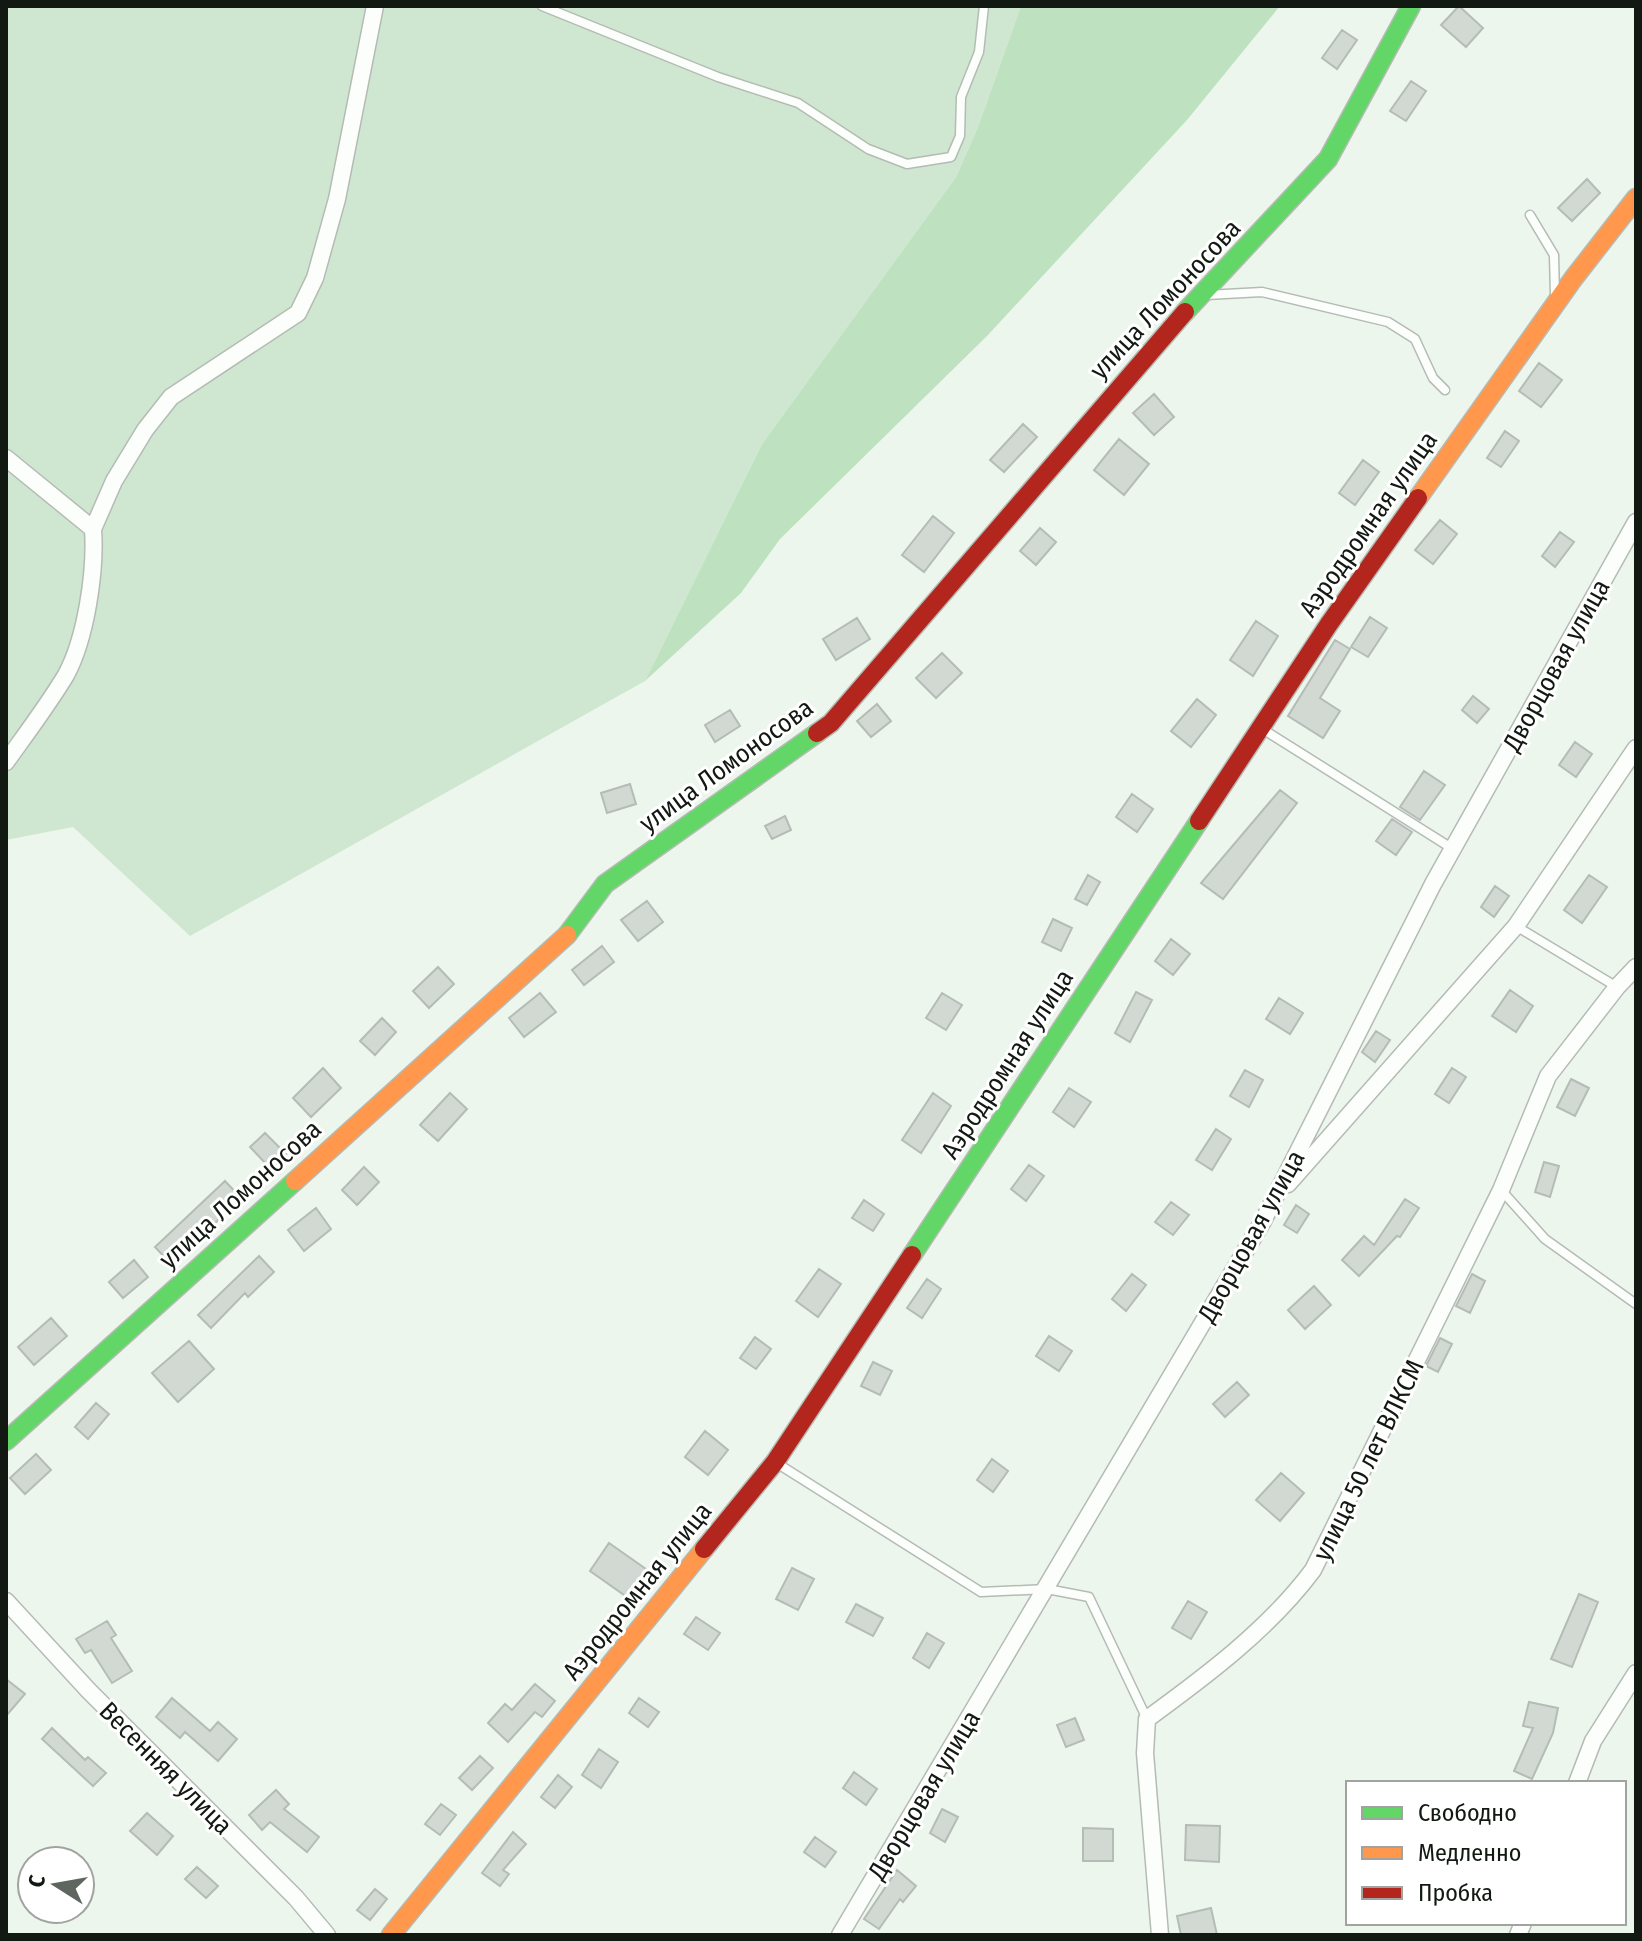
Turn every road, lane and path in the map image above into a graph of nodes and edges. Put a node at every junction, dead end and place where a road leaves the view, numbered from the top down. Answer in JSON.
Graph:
{"nodes":[{"id":1,"x":375,"y":6,"type":"edge"},
{"id":2,"x":542,"y":6,"type":"edge"},
{"id":3,"x":984,"y":6,"type":"edge"},
{"id":4,"x":1411,"y":6,"type":"edge"},
{"id":5,"x":1636,"y":198,"type":"edge"},
{"id":6,"x":1530,"y":215,"type":"dead end"},
{"id":7,"x":1198,"y":296,"type":"junction"},
{"id":8,"x":1555,"y":305,"type":"junction"},
{"id":9,"x":1445,"y":390,"type":"dead end"},
{"id":10,"x":6,"y":458,"type":"edge"},
{"id":11,"x":1636,"y":522,"type":"edge"},
{"id":12,"x":93,"y":529,"type":"junction"},
{"id":13,"x":1261,"y":727,"type":"junction"},
{"id":14,"x":1636,"y":748,"type":"edge"},
{"id":15,"x":6,"y":762,"type":"edge"},
{"id":16,"x":1453,"y":849,"type":"junction"},
{"id":17,"x":1516,"y":926,"type":"junction"},
{"id":18,"x":1636,"y":967,"type":"edge"},
{"id":19,"x":1617,"y":987,"type":"junction"},
{"id":20,"x":1501,"y":1190,"type":"junction"},
{"id":21,"x":1272,"y":1203,"type":"junction"},
{"id":22,"x":1636,"y":1304,"type":"edge"},
{"id":23,"x":6,"y":1441,"type":"edge"},
{"id":24,"x":775,"y":1462,"type":"junction"},
{"id":25,"x":1047,"y":1589,"type":"junction"},
{"id":26,"x":6,"y":1601,"type":"edge"},
{"id":27,"x":1636,"y":1673,"type":"edge"},
{"id":28,"x":1147,"y":1719,"type":"junction"},
{"id":29,"x":1578,"y":1781,"type":"edge"},
{"id":30,"x":327,"y":1935,"type":"edge"},
{"id":31,"x":391,"y":1935,"type":"edge"},
{"id":32,"x":840,"y":1935,"type":"edge"},
{"id":33,"x":1160,"y":1935,"type":"edge"}],
"edges":[{"from":1,"to":12,"type":"street"},
{"from":2,"to":3,"type":"lane"},
{"from":4,"to":7,"type":"street","name":"улица Ломоносова"},
{"from":5,"to":8,"type":"street","name":"Аэродромная улица"},
{"from":6,"to":8,"type":"lane"},
{"from":7,"to":9,"type":"lane"},
{"from":7,"to":23,"type":"street","name":"улица Ломоносова"},
{"from":8,"to":13,"type":"street","name":"Аэродромная улица"},
{"from":10,"to":12,"type":"street"},
{"from":11,"to":16,"type":"street","name":"Дворцовая улица"},
{"from":12,"to":15,"type":"street"},
{"from":13,"to":16,"type":"lane"},
{"from":13,"to":24,"type":"street","name":"Аэродромная улица"},
{"from":14,"to":17,"type":"street"},
{"from":16,"to":21,"type":"street","name":"Дворцовая улица"},
{"from":17,"to":19,"type":"lane"},
{"from":17,"to":21,"type":"street"},
{"from":18,"to":19,"type":"street","name":"улица 50 лет ВЛКСМ"},
{"from":19,"to":20,"type":"street","name":"улица 50 лет ВЛКСМ"},
{"from":20,"to":22,"type":"lane"},
{"from":20,"to":28,"type":"street","name":"улица 50 лет ВЛКСМ"},
{"from":21,"to":25,"type":"street","name":"Дворцовая улица"},
{"from":24,"to":25,"type":"lane"},
{"from":24,"to":31,"type":"street","name":"Аэродромная улица"},
{"from":25,"to":28,"type":"lane"},
{"from":25,"to":32,"type":"street","name":"Дворцовая улица"},
{"from":26,"to":30,"type":"street","name":"Весенняя улица"},
{"from":27,"to":29,"type":"street"},
{"from":28,"to":33,"type":"street"}]}
